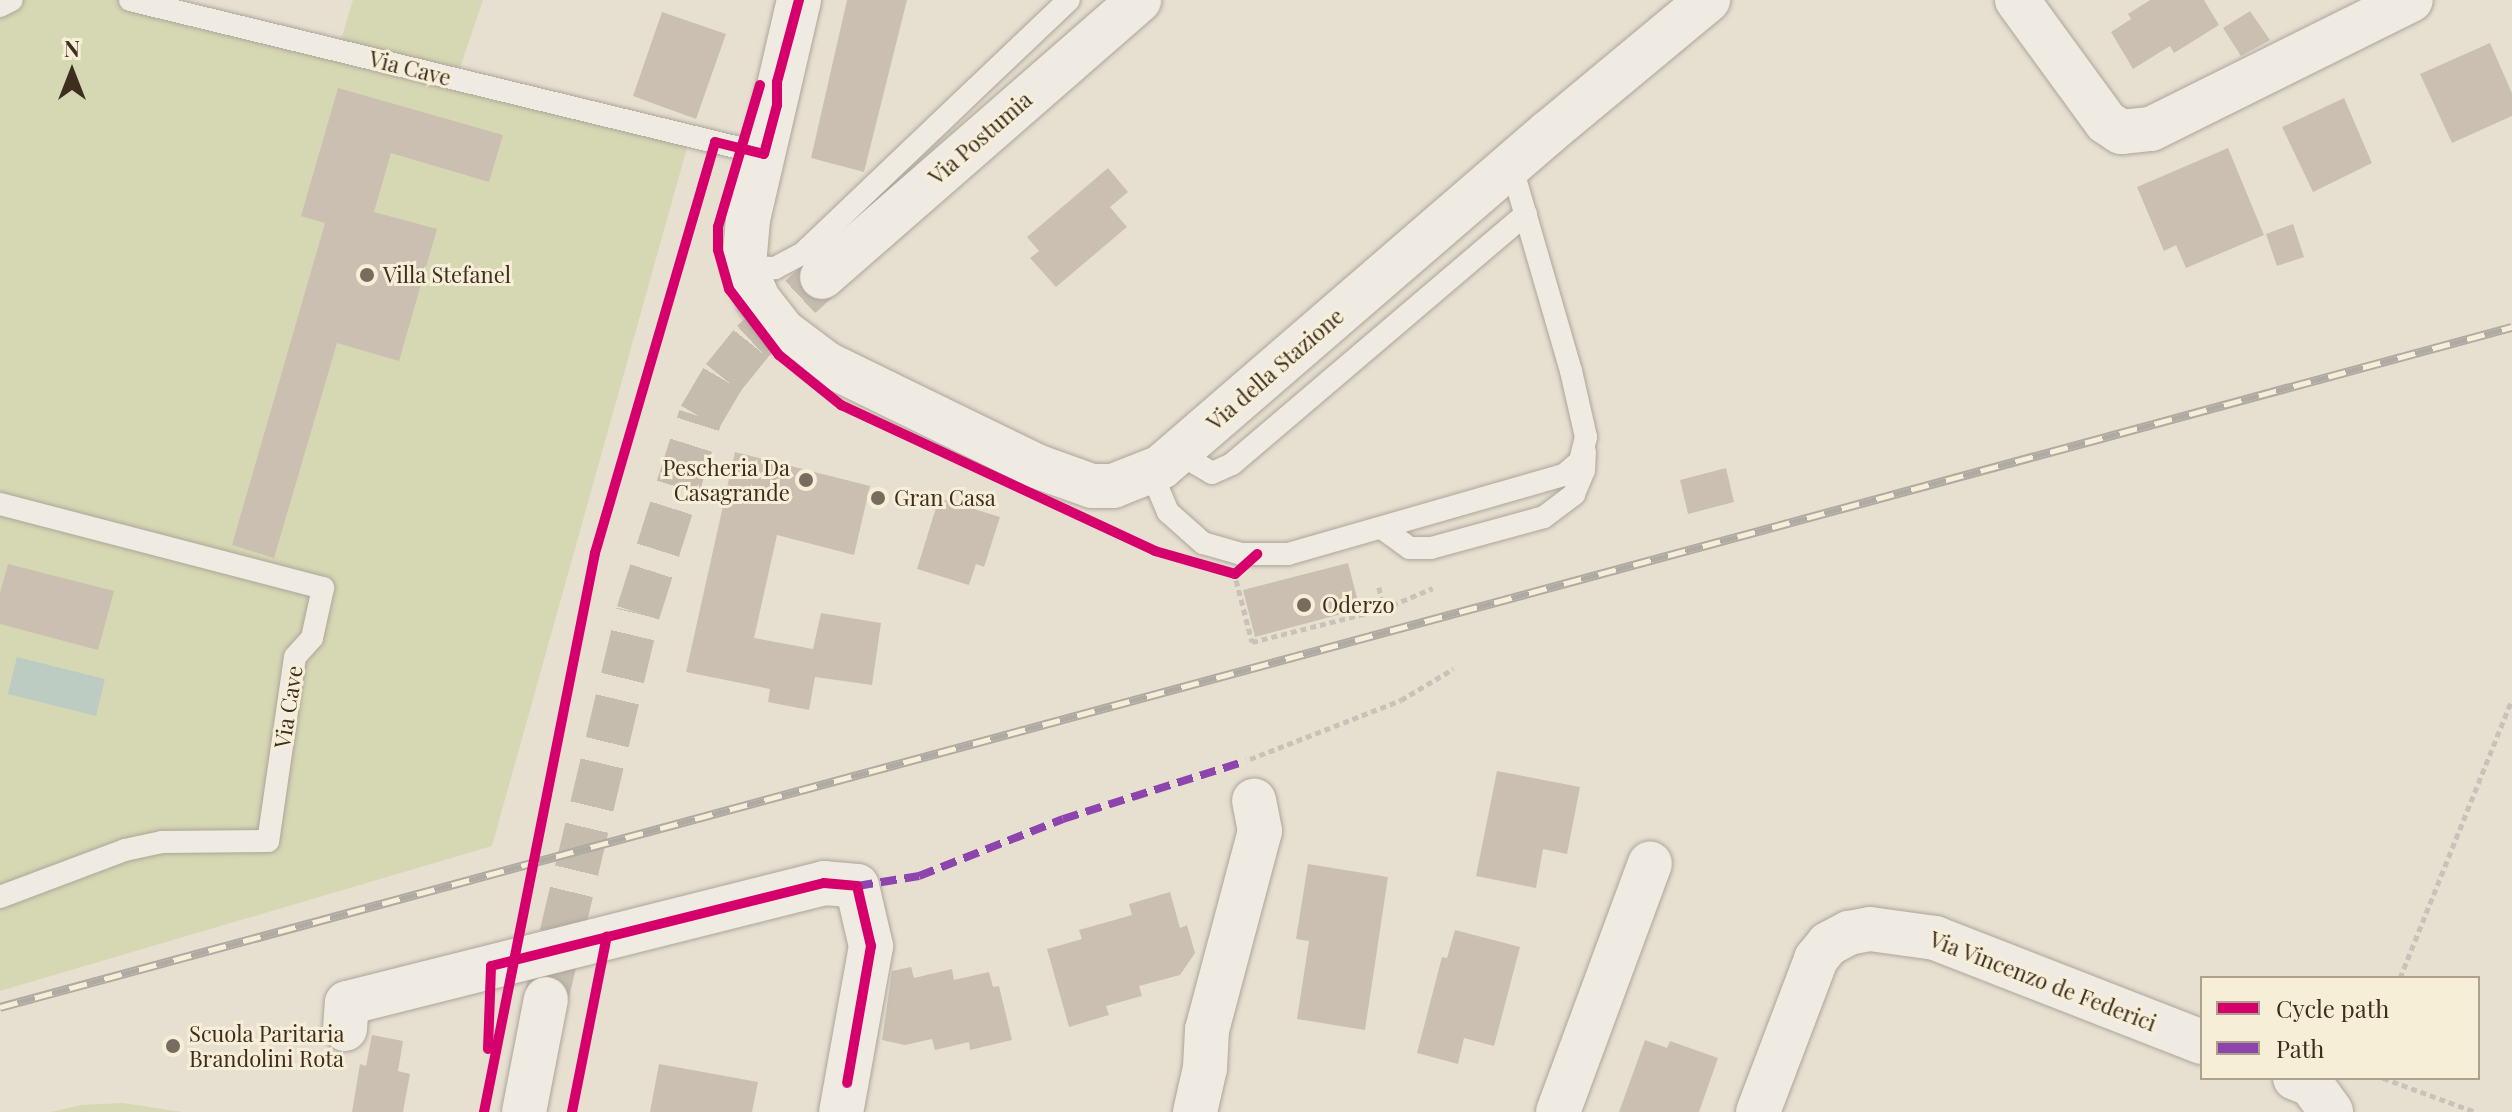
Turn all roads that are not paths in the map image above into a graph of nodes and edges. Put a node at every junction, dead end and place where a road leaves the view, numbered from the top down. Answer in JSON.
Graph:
{"nodes":[{"id":1,"x":12,"y":0,"type":"edge"},
{"id":2,"x":130,"y":0,"type":"edge"},
{"id":3,"x":799,"y":0,"type":"edge"},
{"id":4,"x":1069,"y":0,"type":"edge"},
{"id":5,"x":1139,"y":0,"type":"edge"},
{"id":6,"x":1708,"y":0,"type":"edge"},
{"id":7,"x":2411,"y":0,"type":"edge"},
{"id":8,"x":0,"y":6,"type":"edge"},
{"id":9,"x":2035,"y":6,"type":"edge"},
{"id":10,"x":764,"y":154,"type":"junction"},
{"id":11,"x":1511,"y":164,"type":"junction"},
{"id":12,"x":1526,"y":214,"type":"junction"},
{"id":13,"x":744,"y":266,"type":"junction"},
{"id":14,"x":822,"y":277,"type":"tunnel mouth"},
{"id":15,"x":1586,"y":437,"type":"junction"},
{"id":16,"x":1185,"y":447,"type":"junction"},
{"id":17,"x":1151,"y":472,"type":"junction"},
{"id":18,"x":0,"y":504,"type":"edge"},
{"id":19,"x":1382,"y":528,"type":"junction"},
{"id":20,"x":1254,"y":801,"type":"road end"},
{"id":21,"x":1650,"y":863,"type":"dead end"},
{"id":22,"x":0,"y":897,"type":"edge"},
{"id":23,"x":546,"y":999,"type":"tunnel mouth"},
{"id":24,"x":345,"y":1029,"type":"dead end"},
{"id":25,"x":2200,"y":1041,"type":"edge"},
{"id":26,"x":2300,"y":1080,"type":"edge"},
{"id":27,"x":524,"y":1112,"type":"edge"},
{"id":28,"x":841,"y":1112,"type":"edge"},
{"id":29,"x":1195,"y":1112,"type":"edge"},
{"id":30,"x":1558,"y":1112,"type":"edge"},
{"id":31,"x":1758,"y":1112,"type":"edge"},
{"id":32,"x":2331,"y":1112,"type":"edge"}],
"edges":[{"from":1,"to":8,"type":"lane"},
{"from":2,"to":10,"type":"lane","name":"Via Cave"},
{"from":3,"to":10,"type":"street"},
{"from":4,"to":13,"type":"lane"},
{"from":5,"to":14,"type":"street","name":"Via Postumia"},
{"from":6,"to":11,"type":"street","name":"Via della Stazione"},
{"from":7,"to":9,"type":"street"},
{"from":10,"to":13,"type":"street"},
{"from":11,"to":12,"type":"lane"},
{"from":11,"to":16,"type":"street","name":"Via della Stazione"},
{"from":12,"to":15,"type":"lane"},
{"from":12,"to":16,"type":"lane"},
{"from":13,"to":17,"type":"street","name":"Via della Stazione"},
{"from":15,"to":19,"type":"lane"},
{"from":15,"to":19,"type":"lane"},
{"from":16,"to":17,"type":"street","name":"Via della Stazione"},
{"from":17,"to":19,"type":"lane"},
{"from":18,"to":22,"type":"lane","name":"Via Cave"},
{"from":20,"to":29,"type":"street"},
{"from":21,"to":30,"type":"street"},
{"from":23,"to":27,"type":"street"},
{"from":24,"to":28,"type":"street"},
{"from":25,"to":31,"type":"street","name":"Via Vincenzo de Federici"},
{"from":26,"to":32,"type":"street"}]}
